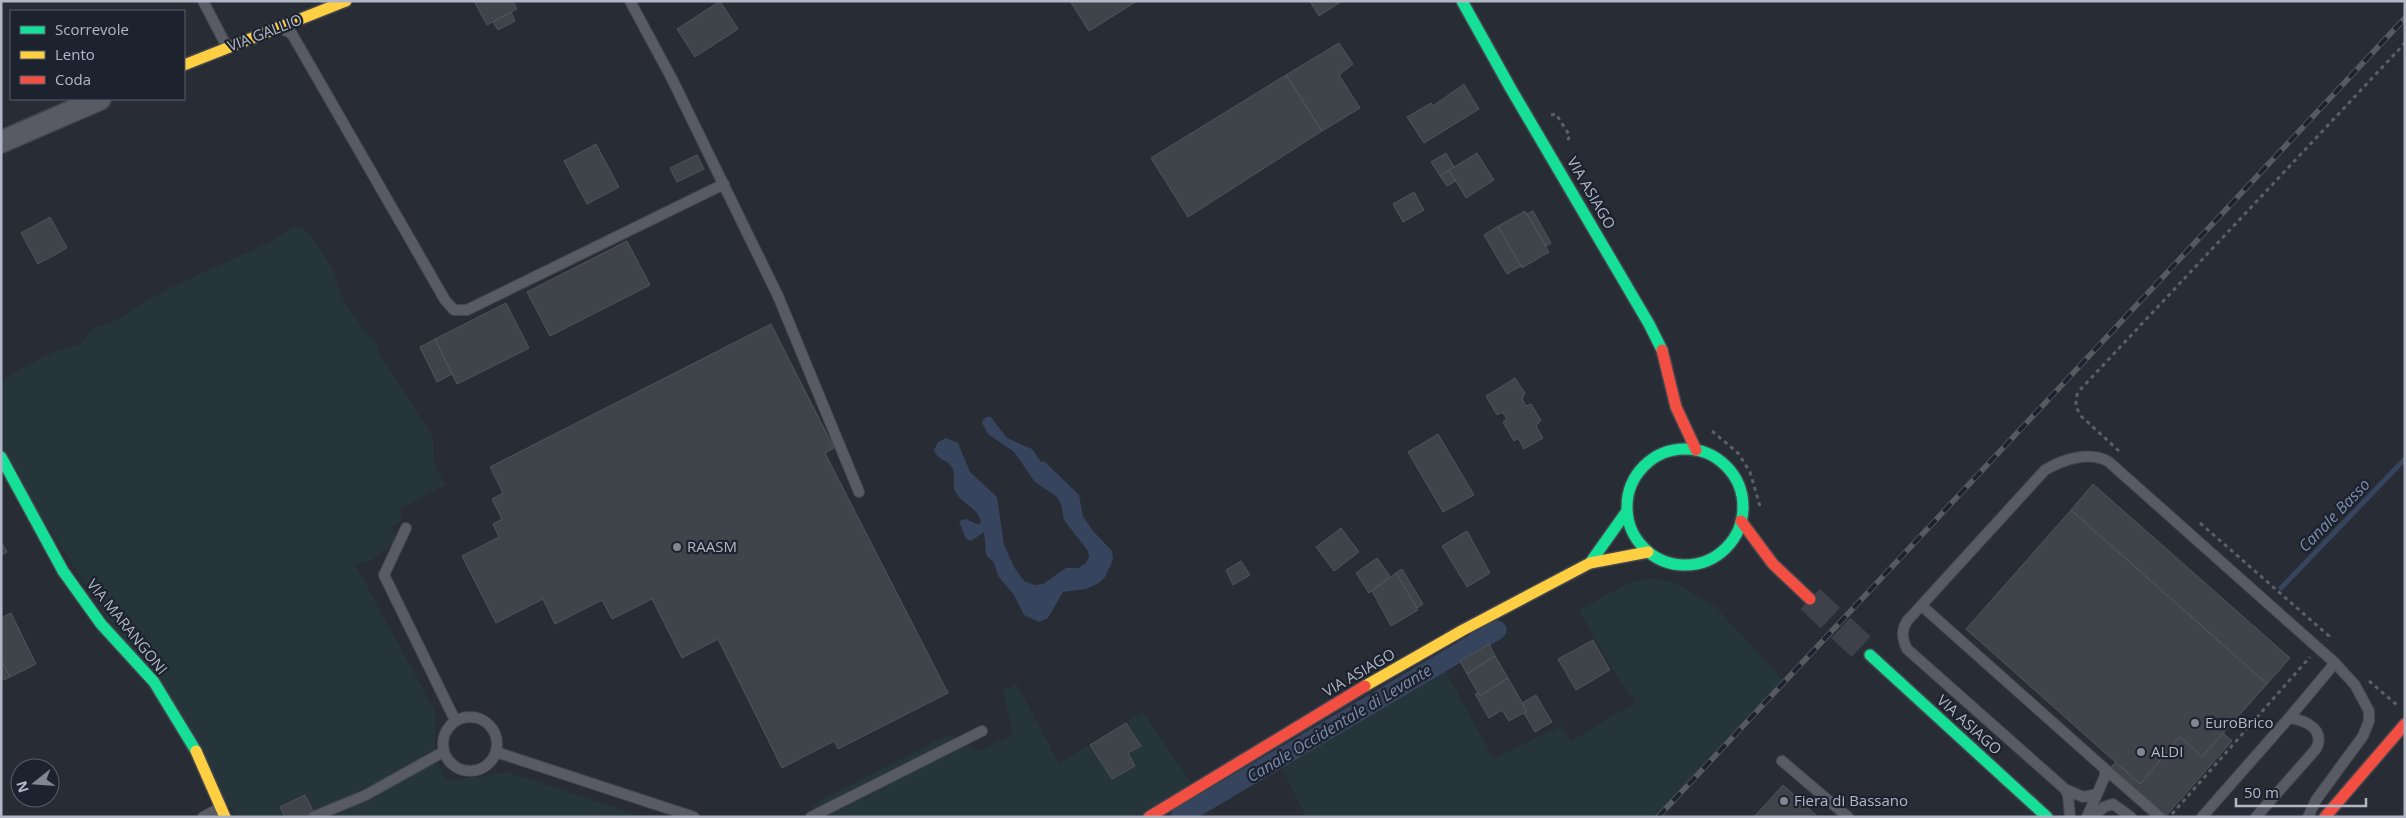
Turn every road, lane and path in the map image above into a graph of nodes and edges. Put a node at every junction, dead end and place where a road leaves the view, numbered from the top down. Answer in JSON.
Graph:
{"nodes":[{"id":1,"x":204,"y":1,"type":"edge"},
{"id":2,"x":346,"y":1,"type":"edge"},
{"id":3,"x":630,"y":1,"type":"edge"},
{"id":4,"x":1462,"y":1,"type":"edge"},
{"id":5,"x":279,"y":28,"type":"junction"},
{"id":6,"x":2405,"y":43,"type":"edge"},
{"id":7,"x":227,"y":48,"type":"junction"},
{"id":8,"x":185,"y":65,"type":"edge"},
{"id":9,"x":98,"y":100,"type":"edge"},
{"id":10,"x":1,"y":142,"type":"edge"},
{"id":11,"x":724,"y":184,"type":"junction"},
{"id":12,"x":1676,"y":407,"type":"junction"},
{"id":13,"x":1672,"y":425,"type":"dead end"},
{"id":14,"x":1709,"y":428,"type":"dead end"},
{"id":15,"x":1696,"y":450,"type":"junction"},
{"id":16,"x":2120,"y":452,"type":"dead end"},
{"id":17,"x":1,"y":457,"type":"edge"},
{"id":18,"x":859,"y":492,"type":"dead end"},
{"id":19,"x":1627,"y":511,"type":"junction"},
{"id":20,"x":2193,"y":516,"type":"dead end"},
{"id":21,"x":1764,"y":518,"type":"dead end"},
{"id":22,"x":1741,"y":521,"type":"junction"},
{"id":23,"x":406,"y":528,"type":"dead end"},
{"id":24,"x":1648,"y":552,"type":"junction"},
{"id":25,"x":1721,"y":552,"type":"junction"},
{"id":26,"x":1738,"y":556,"type":"dead end"},
{"id":27,"x":1755,"y":560,"type":"dead end"},
{"id":28,"x":1590,"y":563,"type":"junction"},
{"id":29,"x":1772,"y":564,"type":"junction"},
{"id":30,"x":1810,"y":598,"type":"tunnel mouth"},
{"id":31,"x":1922,"y":606,"type":"junction"},
{"id":32,"x":2324,"y":642,"type":"dead end"},
{"id":33,"x":2314,"y":653,"type":"dead end"},
{"id":34,"x":1870,"y":655,"type":"tunnel mouth"},
{"id":35,"x":2335,"y":663,"type":"junction"},
{"id":36,"x":2289,"y":718,"type":"junction"},
{"id":37,"x":455,"y":720,"type":"junction"},
{"id":38,"x":2405,"y":724,"type":"edge"},
{"id":39,"x":982,"y":731,"type":"dead end"},
{"id":40,"x":443,"y":752,"type":"junction"},
{"id":41,"x":496,"y":752,"type":"junction"},
{"id":42,"x":1782,"y":761,"type":"dead end"},
{"id":43,"x":2105,"y":769,"type":"junction"},
{"id":44,"x":2065,"y":789,"type":"junction"},
{"id":45,"x":2097,"y":794,"type":"junction"},
{"id":46,"x":223,"y":812,"type":"edge"},
{"id":47,"x":2171,"y":815,"type":"dead end"},
{"id":48,"x":203,"y":817,"type":"edge"},
{"id":49,"x":313,"y":817,"type":"edge"},
{"id":50,"x":694,"y":817,"type":"edge"},
{"id":51,"x":811,"y":817,"type":"edge"},
{"id":52,"x":1148,"y":817,"type":"edge"},
{"id":53,"x":1848,"y":817,"type":"edge"},
{"id":54,"x":2047,"y":817,"type":"edge"},
{"id":55,"x":2070,"y":817,"type":"edge"},
{"id":56,"x":2087,"y":817,"type":"edge"},
{"id":57,"x":2093,"y":817,"type":"edge"},
{"id":58,"x":2131,"y":817,"type":"edge"},
{"id":59,"x":2160,"y":817,"type":"edge"},
{"id":60,"x":2202,"y":817,"type":"edge"},
{"id":61,"x":2256,"y":817,"type":"edge"},
{"id":62,"x":2308,"y":817,"type":"edge"},
{"id":63,"x":2325,"y":817,"type":"edge"}],
"edges":[{"from":1,"to":7,"type":"lane"},
{"from":2,"to":5,"type":"main road","name":"VIA GALLIO"},
{"from":3,"to":11,"type":"lane"},
{"from":4,"to":12,"type":"main road","name":"VIA ASIAGO"},
{"from":5,"to":7,"type":"main road","name":"VIA GALLIO"},
{"from":5,"to":11,"type":"lane"},
{"from":6,"to":16,"type":"path"},
{"from":7,"to":8,"type":"main road","name":"VIA GALLIO"},
{"from":9,"to":10,"type":"street"},
{"from":11,"to":18,"type":"lane"},
{"from":12,"to":13,"type":"main road","name":"VIA ASIAGO"},
{"from":12,"to":15,"type":"main road","name":"VIA ASIAGO"},
{"from":14,"to":21,"type":"path"},
{"from":15,"to":19,"type":"main road","name":"VIA ASIAGO"},
{"from":15,"to":22,"type":"main road","name":"VIA ASIAGO"},
{"from":17,"to":46,"type":"main road","name":"VIA MARANGONI"},
{"from":19,"to":24,"type":"main road","name":"VIA ASIAGO"},
{"from":19,"to":28,"type":"main road","name":"VIA ASIAGO"},
{"from":20,"to":32,"type":"path"},
{"from":22,"to":25,"type":"main road","name":"VIA ASIAGO"},
{"from":22,"to":29,"type":"main road"},
{"from":23,"to":37,"type":"lane"},
{"from":24,"to":25,"type":"main road","name":"VIA ASIAGO"},
{"from":24,"to":28,"type":"main road","name":"VIA ASIAGO"},
{"from":25,"to":26,"type":"main road"},
{"from":27,"to":29,"type":"main road"},
{"from":28,"to":52,"type":"main road","name":"VIA ASIAGO"},
{"from":29,"to":30,"type":"main road"},
{"from":31,"to":35,"type":"lane"},
{"from":31,"to":43,"type":"lane"},
{"from":31,"to":44,"type":"lane"},
{"from":33,"to":47,"type":"path"},
{"from":34,"to":54,"type":"main road","name":"VIA ASIAGO"},
{"from":35,"to":36,"type":"lane"},
{"from":35,"to":62,"type":"lane"},
{"from":36,"to":60,"type":"lane"},
{"from":36,"to":61,"type":"lane"},
{"from":37,"to":40,"type":"lane"},
{"from":37,"to":41,"type":"lane"},
{"from":38,"to":63,"type":"main road"},
{"from":39,"to":51,"type":"lane"},
{"from":40,"to":41,"type":"lane"},
{"from":40,"to":49,"type":"lane"},
{"from":41,"to":50,"type":"lane"},
{"from":42,"to":53,"type":"lane"},
{"from":43,"to":45,"type":"lane"},
{"from":43,"to":59,"type":"lane"},
{"from":44,"to":45,"type":"lane"},
{"from":44,"to":55,"type":"lane"},
{"from":45,"to":56,"type":"lane"},
{"from":46,"to":48,"type":"lane"},
{"from":57,"to":58,"type":"lane"}]}
